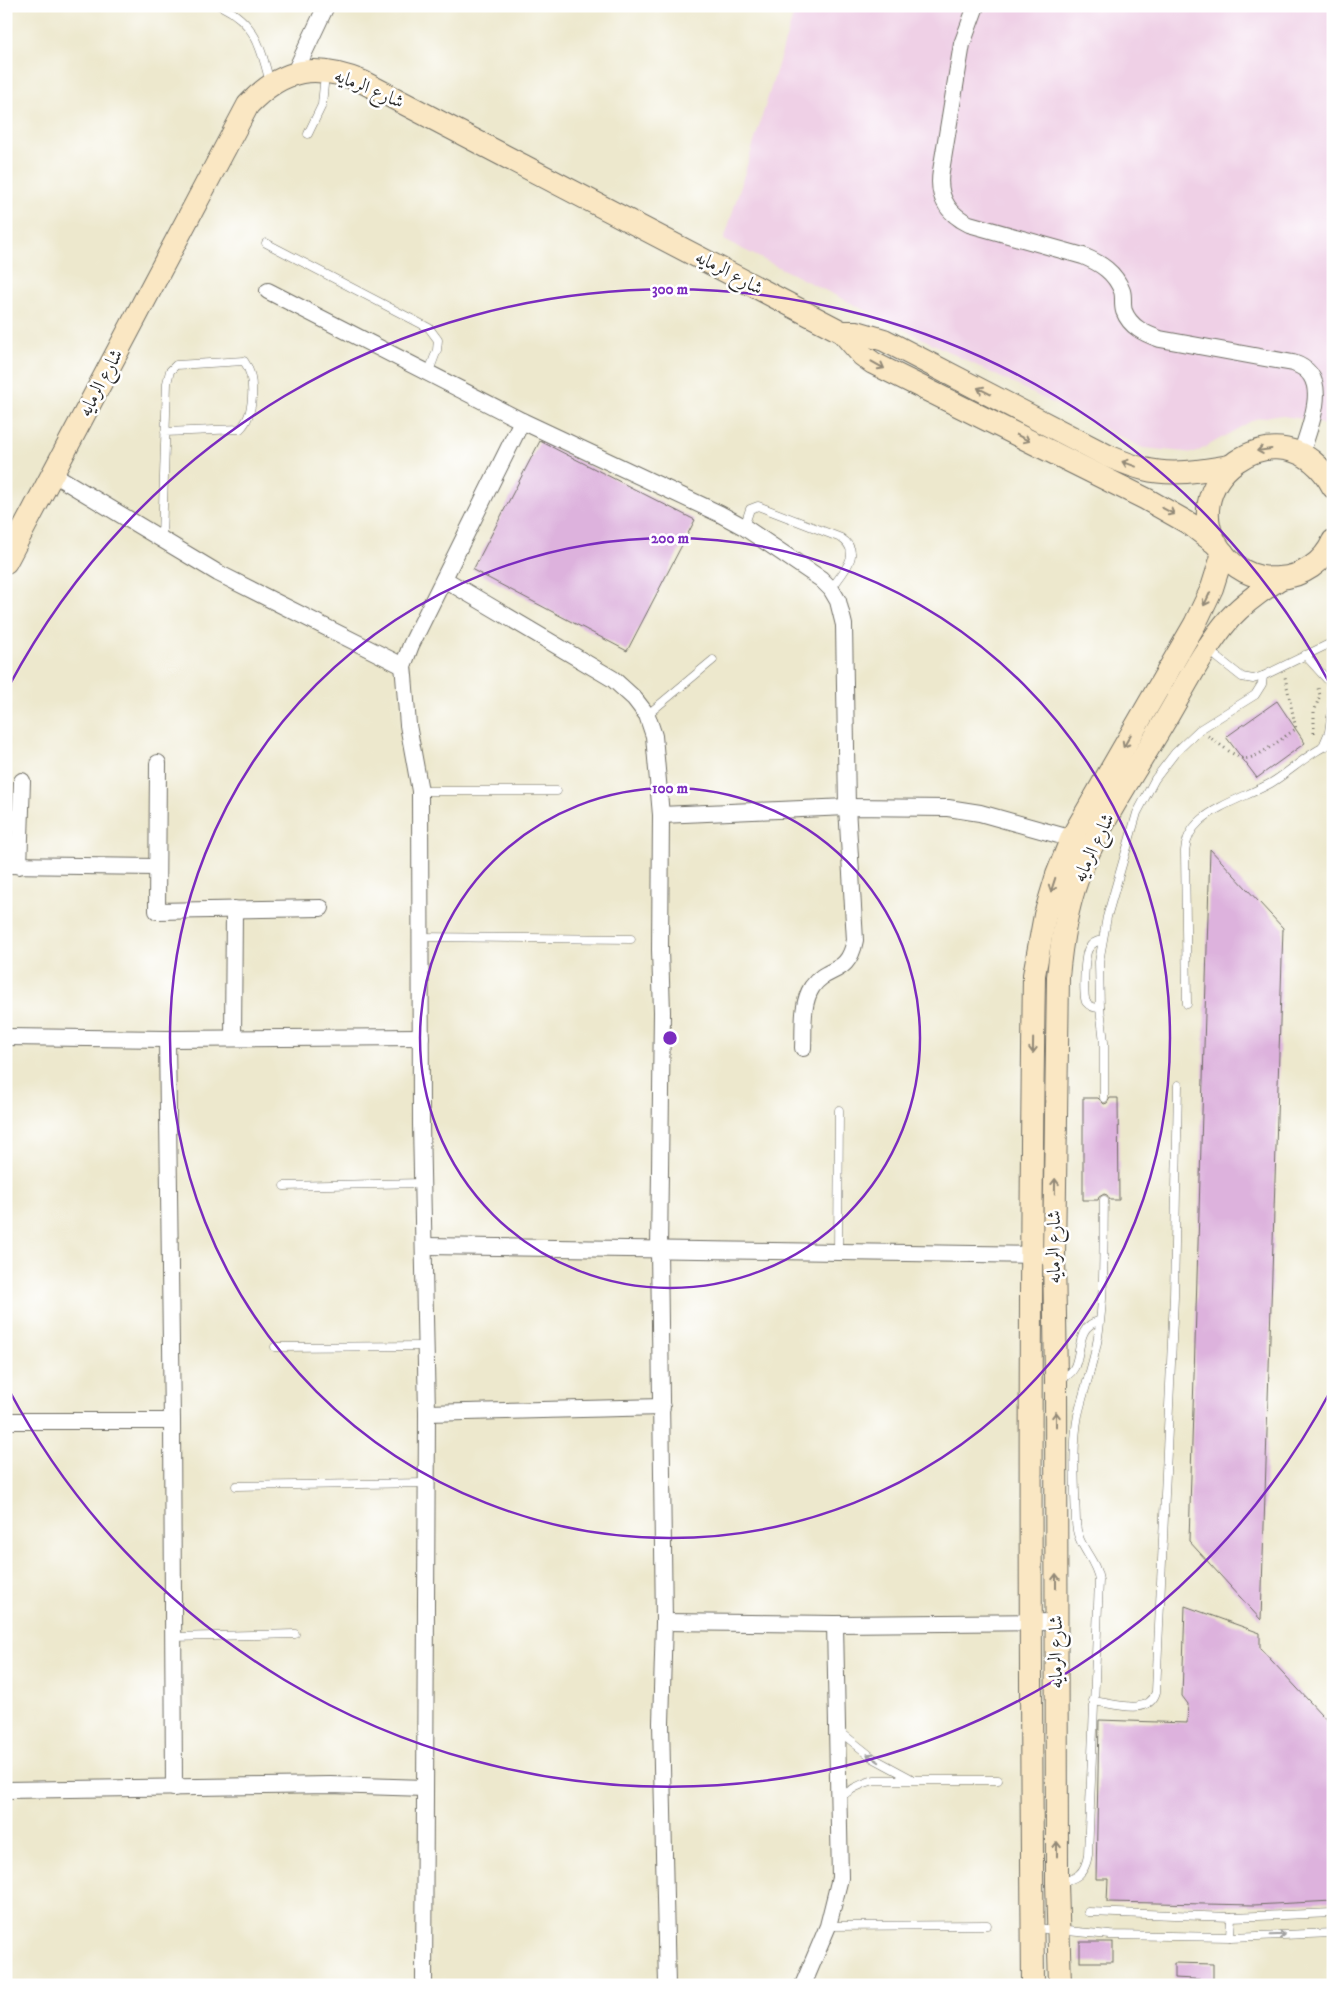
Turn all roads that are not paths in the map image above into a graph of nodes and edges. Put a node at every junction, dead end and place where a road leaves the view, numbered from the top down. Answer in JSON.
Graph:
{"nodes":[{"id":1,"x":221,"y":6,"type":"edge"},
{"id":2,"x":326,"y":6,"type":"edge"},
{"id":3,"x":976,"y":6,"type":"edge"},
{"id":4,"x":326,"y":70,"type":"junction"},
{"id":5,"x":294,"y":74,"type":"junction"},
{"id":6,"x":270,"y":84,"type":"junction"},
{"id":7,"x":308,"y":134,"type":"dead end"},
{"id":8,"x":266,"y":243,"type":"dead end"},
{"id":9,"x":268,"y":291,"type":"dead end"},
{"id":10,"x":842,"y":332,"type":"junction"},
{"id":11,"x":428,"y":374,"type":"junction"},
{"id":12,"x":522,"y":421,"type":"junction"},
{"id":13,"x":165,"y":432,"type":"junction"},
{"id":14,"x":1301,"y":455,"type":"junction"},
{"id":15,"x":1229,"y":466,"type":"junction"},
{"id":16,"x":53,"y":474,"type":"junction"},
{"id":17,"x":1329,"y":474,"type":"edge"},
{"id":18,"x":744,"y":527,"type":"junction"},
{"id":19,"x":162,"y":538,"type":"junction"},
{"id":20,"x":1333,"y":541,"type":"edge"},
{"id":21,"x":1219,"y":549,"type":"junction"},
{"id":22,"x":6,"y":562,"type":"edge"},
{"id":23,"x":1281,"y":578,"type":"junction"},
{"id":24,"x":444,"y":579,"type":"junction"},
{"id":25,"x":831,"y":589,"type":"junction"},
{"id":26,"x":1333,"y":642,"type":"edge"},
{"id":27,"x":1208,"y":650,"type":"junction"},
{"id":28,"x":1306,"y":654,"type":"junction"},
{"id":29,"x":713,"y":660,"type":"dead end"},
{"id":30,"x":404,"y":666,"type":"junction"},
{"id":31,"x":1263,"y":676,"type":"junction"},
{"id":32,"x":1333,"y":686,"type":"edge"},
{"id":33,"x":1333,"y":703,"type":"edge"},
{"id":34,"x":647,"y":715,"type":"junction"},
{"id":35,"x":1333,"y":743,"type":"edge"},
{"id":36,"x":1322,"y":747,"type":"junction"},
{"id":37,"x":158,"y":763,"type":"dead end"},
{"id":38,"x":22,"y":781,"type":"dead end"},
{"id":39,"x":420,"y":791,"type":"junction"},
{"id":40,"x":557,"y":791,"type":"dead end"},
{"id":41,"x":847,"y":807,"type":"junction"},
{"id":42,"x":661,"y":815,"type":"junction"},
{"id":43,"x":1082,"y":842,"type":"junction"},
{"id":44,"x":13,"y":866,"type":"edge"},
{"id":45,"x":156,"y":867,"type":"junction"},
{"id":46,"x":320,"y":908,"type":"dead end"},
{"id":47,"x":234,"y":909,"type":"junction"},
{"id":48,"x":420,"y":938,"type":"junction"},
{"id":49,"x":631,"y":939,"type":"dead end"},
{"id":50,"x":1102,"y":940,"type":"junction"},
{"id":51,"x":1186,"y":1004,"type":"dead end"},
{"id":52,"x":1100,"y":1008,"type":"junction"},
{"id":53,"x":6,"y":1037,"type":"edge"},
{"id":54,"x":421,"y":1037,"type":"junction"},
{"id":55,"x":233,"y":1038,"type":"junction"},
{"id":56,"x":167,"y":1039,"type":"junction"},
{"id":57,"x":803,"y":1048,"type":"dead end"},
{"id":58,"x":1178,"y":1085,"type":"dead end"},
{"id":59,"x":1104,"y":1098,"type":"dead end"},
{"id":60,"x":839,"y":1110,"type":"dead end"},
{"id":61,"x":422,"y":1183,"type":"junction"},
{"id":62,"x":284,"y":1186,"type":"dead end"},
{"id":63,"x":1104,"y":1200,"type":"dead end"},
{"id":64,"x":424,"y":1246,"type":"junction"},
{"id":65,"x":659,"y":1250,"type":"junction"},
{"id":66,"x":838,"y":1253,"type":"junction"},
{"id":67,"x":1030,"y":1255,"type":"junction"},
{"id":68,"x":1054,"y":1255,"type":"junction"},
{"id":69,"x":1099,"y":1321,"type":"junction"},
{"id":70,"x":426,"y":1346,"type":"junction"},
{"id":71,"x":275,"y":1347,"type":"dead end"},
{"id":72,"x":1056,"y":1378,"type":"junction"},
{"id":73,"x":662,"y":1407,"type":"junction"},
{"id":74,"x":427,"y":1412,"type":"junction"},
{"id":75,"x":6,"y":1421,"type":"edge"},
{"id":76,"x":172,"y":1421,"type":"junction"},
{"id":77,"x":427,"y":1483,"type":"junction"},
{"id":78,"x":236,"y":1486,"type":"dead end"},
{"id":79,"x":664,"y":1622,"type":"junction"},
{"id":80,"x":1030,"y":1622,"type":"junction"},
{"id":81,"x":1056,"y":1622,"type":"junction"},
{"id":82,"x":834,"y":1624,"type":"junction"},
{"id":83,"x":295,"y":1634,"type":"dead end"},
{"id":84,"x":174,"y":1637,"type":"junction"},
{"id":85,"x":1093,"y":1701,"type":"junction"},
{"id":86,"x":837,"y":1729,"type":"junction"},
{"id":87,"x":914,"y":1780,"type":"junction"},
{"id":88,"x":998,"y":1780,"type":"dead end"},
{"id":89,"x":174,"y":1788,"type":"junction"},
{"id":90,"x":425,"y":1788,"type":"junction"},
{"id":91,"x":6,"y":1790,"type":"edge"},
{"id":92,"x":839,"y":1800,"type":"junction"},
{"id":93,"x":1057,"y":1882,"type":"junction"},
{"id":94,"x":1088,"y":1912,"type":"dead end"},
{"id":95,"x":1333,"y":1912,"type":"edge"},
{"id":96,"x":1231,"y":1917,"type":"junction"},
{"id":97,"x":987,"y":1925,"type":"dead end"},
{"id":98,"x":828,"y":1926,"type":"junction"},
{"id":99,"x":1033,"y":1928,"type":"junction"},
{"id":100,"x":1058,"y":1930,"type":"junction"},
{"id":101,"x":1333,"y":1933,"type":"edge"},
{"id":102,"x":1230,"y":1937,"type":"junction"},
{"id":103,"x":424,"y":1985,"type":"edge"},
{"id":104,"x":667,"y":1985,"type":"edge"},
{"id":105,"x":803,"y":1985,"type":"edge"},
{"id":106,"x":1033,"y":1985,"type":"edge"},
{"id":107,"x":1060,"y":1985,"type":"edge"}],
"edges":[{"from":1,"to":6,"type":"lane"},
{"from":2,"to":5,"type":"street"},
{"from":3,"to":14,"type":"street"},
{"from":4,"to":5,"type":"street","name":"شارع الرمايه"},
{"from":4,"to":7,"type":"lane"},
{"from":4,"to":10,"type":"street","name":"شارع الرمايه"},
{"from":5,"to":6,"type":"street","name":"شارع الرمايه"},
{"from":6,"to":16,"type":"street","name":"شارع الرمايه"},
{"from":8,"to":11,"type":"lane"},
{"from":9,"to":11,"type":"street"},
{"from":15,"to":10,"type":"street","name":"شارع الرمايه","one_way":true},
{"from":10,"to":21,"type":"street","name":"شارع الرمايه","one_way":true},
{"from":11,"to":12,"type":"street"},
{"from":12,"to":18,"type":"street"},
{"from":12,"to":24,"type":"street"},
{"from":13,"to":13,"type":"lane"},
{"from":13,"to":19,"type":"lane"},
{"from":14,"to":15,"type":"street","one_way":true},
{"from":14,"to":17,"type":"street"},
{"from":15,"to":21,"type":"street"},
{"from":16,"to":19,"type":"street"},
{"from":16,"to":22,"type":"street","name":"شارع الرمايه"},
{"from":18,"to":25,"type":"street"},
{"from":18,"to":25,"type":"lane"},
{"from":19,"to":30,"type":"street"},
{"from":20,"to":23,"type":"street"},
{"from":21,"to":23,"type":"street"},
{"from":21,"to":43,"type":"street","name":"شارع الرمايه","one_way":true},
{"from":23,"to":27,"type":"street","name":"شارع الرمايه"},
{"from":24,"to":30,"type":"street"},
{"from":24,"to":34,"type":"street"},
{"from":25,"to":41,"type":"street"},
{"from":26,"to":28,"type":"lane"},
{"from":27,"to":31,"type":"lane"},
{"from":27,"to":43,"type":"street","name":"شارع الرمايه"},
{"from":28,"to":31,"type":"lane"},
{"from":28,"to":32,"type":"lane"},
{"from":29,"to":34,"type":"lane"},
{"from":30,"to":39,"type":"street"},
{"from":31,"to":50,"type":"lane"},
{"from":33,"to":36,"type":"lane"},
{"from":34,"to":42,"type":"street"},
{"from":35,"to":36,"type":"lane"},
{"from":36,"to":51,"type":"lane"},
{"from":37,"to":45,"type":"street"},
{"from":38,"to":44,"type":"street"},
{"from":39,"to":40,"type":"lane"},
{"from":39,"to":48,"type":"street"},
{"from":41,"to":42,"type":"street"},
{"from":41,"to":43,"type":"street"},
{"from":41,"to":57,"type":"street"},
{"from":42,"to":65,"type":"street"},
{"from":43,"to":67,"type":"street","name":"شارع الرمايه","one_way":true},
{"from":68,"to":43,"type":"street","name":"شارع الرمايه","one_way":true},
{"from":44,"to":45,"type":"street"},
{"from":45,"to":47,"type":"street"},
{"from":46,"to":47,"type":"street"},
{"from":47,"to":55,"type":"street"},
{"from":48,"to":49,"type":"lane"},
{"from":48,"to":54,"type":"street"},
{"from":50,"to":52,"type":"lane"},
{"from":50,"to":52,"type":"lane"},
{"from":52,"to":59,"type":"lane"},
{"from":53,"to":56,"type":"street"},
{"from":54,"to":55,"type":"street"},
{"from":54,"to":61,"type":"street"},
{"from":55,"to":56,"type":"street"},
{"from":56,"to":76,"type":"street"},
{"from":58,"to":85,"type":"lane"},
{"from":60,"to":66,"type":"lane"},
{"from":61,"to":62,"type":"lane"},
{"from":61,"to":64,"type":"street"},
{"from":63,"to":69,"type":"lane"},
{"from":64,"to":65,"type":"street"},
{"from":64,"to":70,"type":"street"},
{"from":65,"to":66,"type":"street"},
{"from":65,"to":73,"type":"street"},
{"from":66,"to":67,"type":"street"},
{"from":67,"to":68,"type":"street"},
{"from":67,"to":80,"type":"street","name":"شارع الرمايه"},
{"from":68,"to":72,"type":"street","name":"شارع الرمايه"},
{"from":69,"to":72,"type":"lane"},
{"from":69,"to":85,"type":"lane"},
{"from":70,"to":71,"type":"lane"},
{"from":70,"to":74,"type":"street"},
{"from":81,"to":72,"type":"street","name":"شارع الرمايه","one_way":true},
{"from":73,"to":74,"type":"street"},
{"from":73,"to":79,"type":"street"},
{"from":74,"to":77,"type":"street"},
{"from":75,"to":76,"type":"street"},
{"from":76,"to":84,"type":"street"},
{"from":77,"to":78,"type":"lane"},
{"from":77,"to":90,"type":"street"},
{"from":79,"to":82,"type":"street"},
{"from":79,"to":104,"type":"street"},
{"from":80,"to":81,"type":"street"},
{"from":80,"to":82,"type":"street"},
{"from":80,"to":99,"type":"street","name":"شارع الرمايه"},
{"from":93,"to":81,"type":"street","name":"شارع الرمايه","one_way":true},
{"from":82,"to":86,"type":"street"},
{"from":83,"to":84,"type":"lane"},
{"from":84,"to":89,"type":"street"},
{"from":85,"to":93,"type":"lane"},
{"from":87,"to":86,"type":"lane","one_way":true},
{"from":86,"to":92,"type":"street"},
{"from":87,"to":88,"type":"lane"},
{"from":87,"to":92,"type":"lane"},
{"from":89,"to":90,"type":"street"},
{"from":89,"to":91,"type":"street"},
{"from":90,"to":103,"type":"street"},
{"from":92,"to":98,"type":"street"},
{"from":93,"to":100,"type":"street","name":"شارع الرمايه"},
{"from":94,"to":96,"type":"lane"},
{"from":95,"to":96,"type":"lane"},
{"from":96,"to":102,"type":"lane"},
{"from":97,"to":98,"type":"lane"},
{"from":98,"to":105,"type":"street"},
{"from":99,"to":100,"type":"lane"},
{"from":99,"to":106,"type":"street","name":"شارع الرمايه"},
{"from":100,"to":102,"type":"lane"},
{"from":100,"to":107,"type":"street","name":"شارع الرمايه"},
{"from":102,"to":101,"type":"lane","one_way":true}]}
